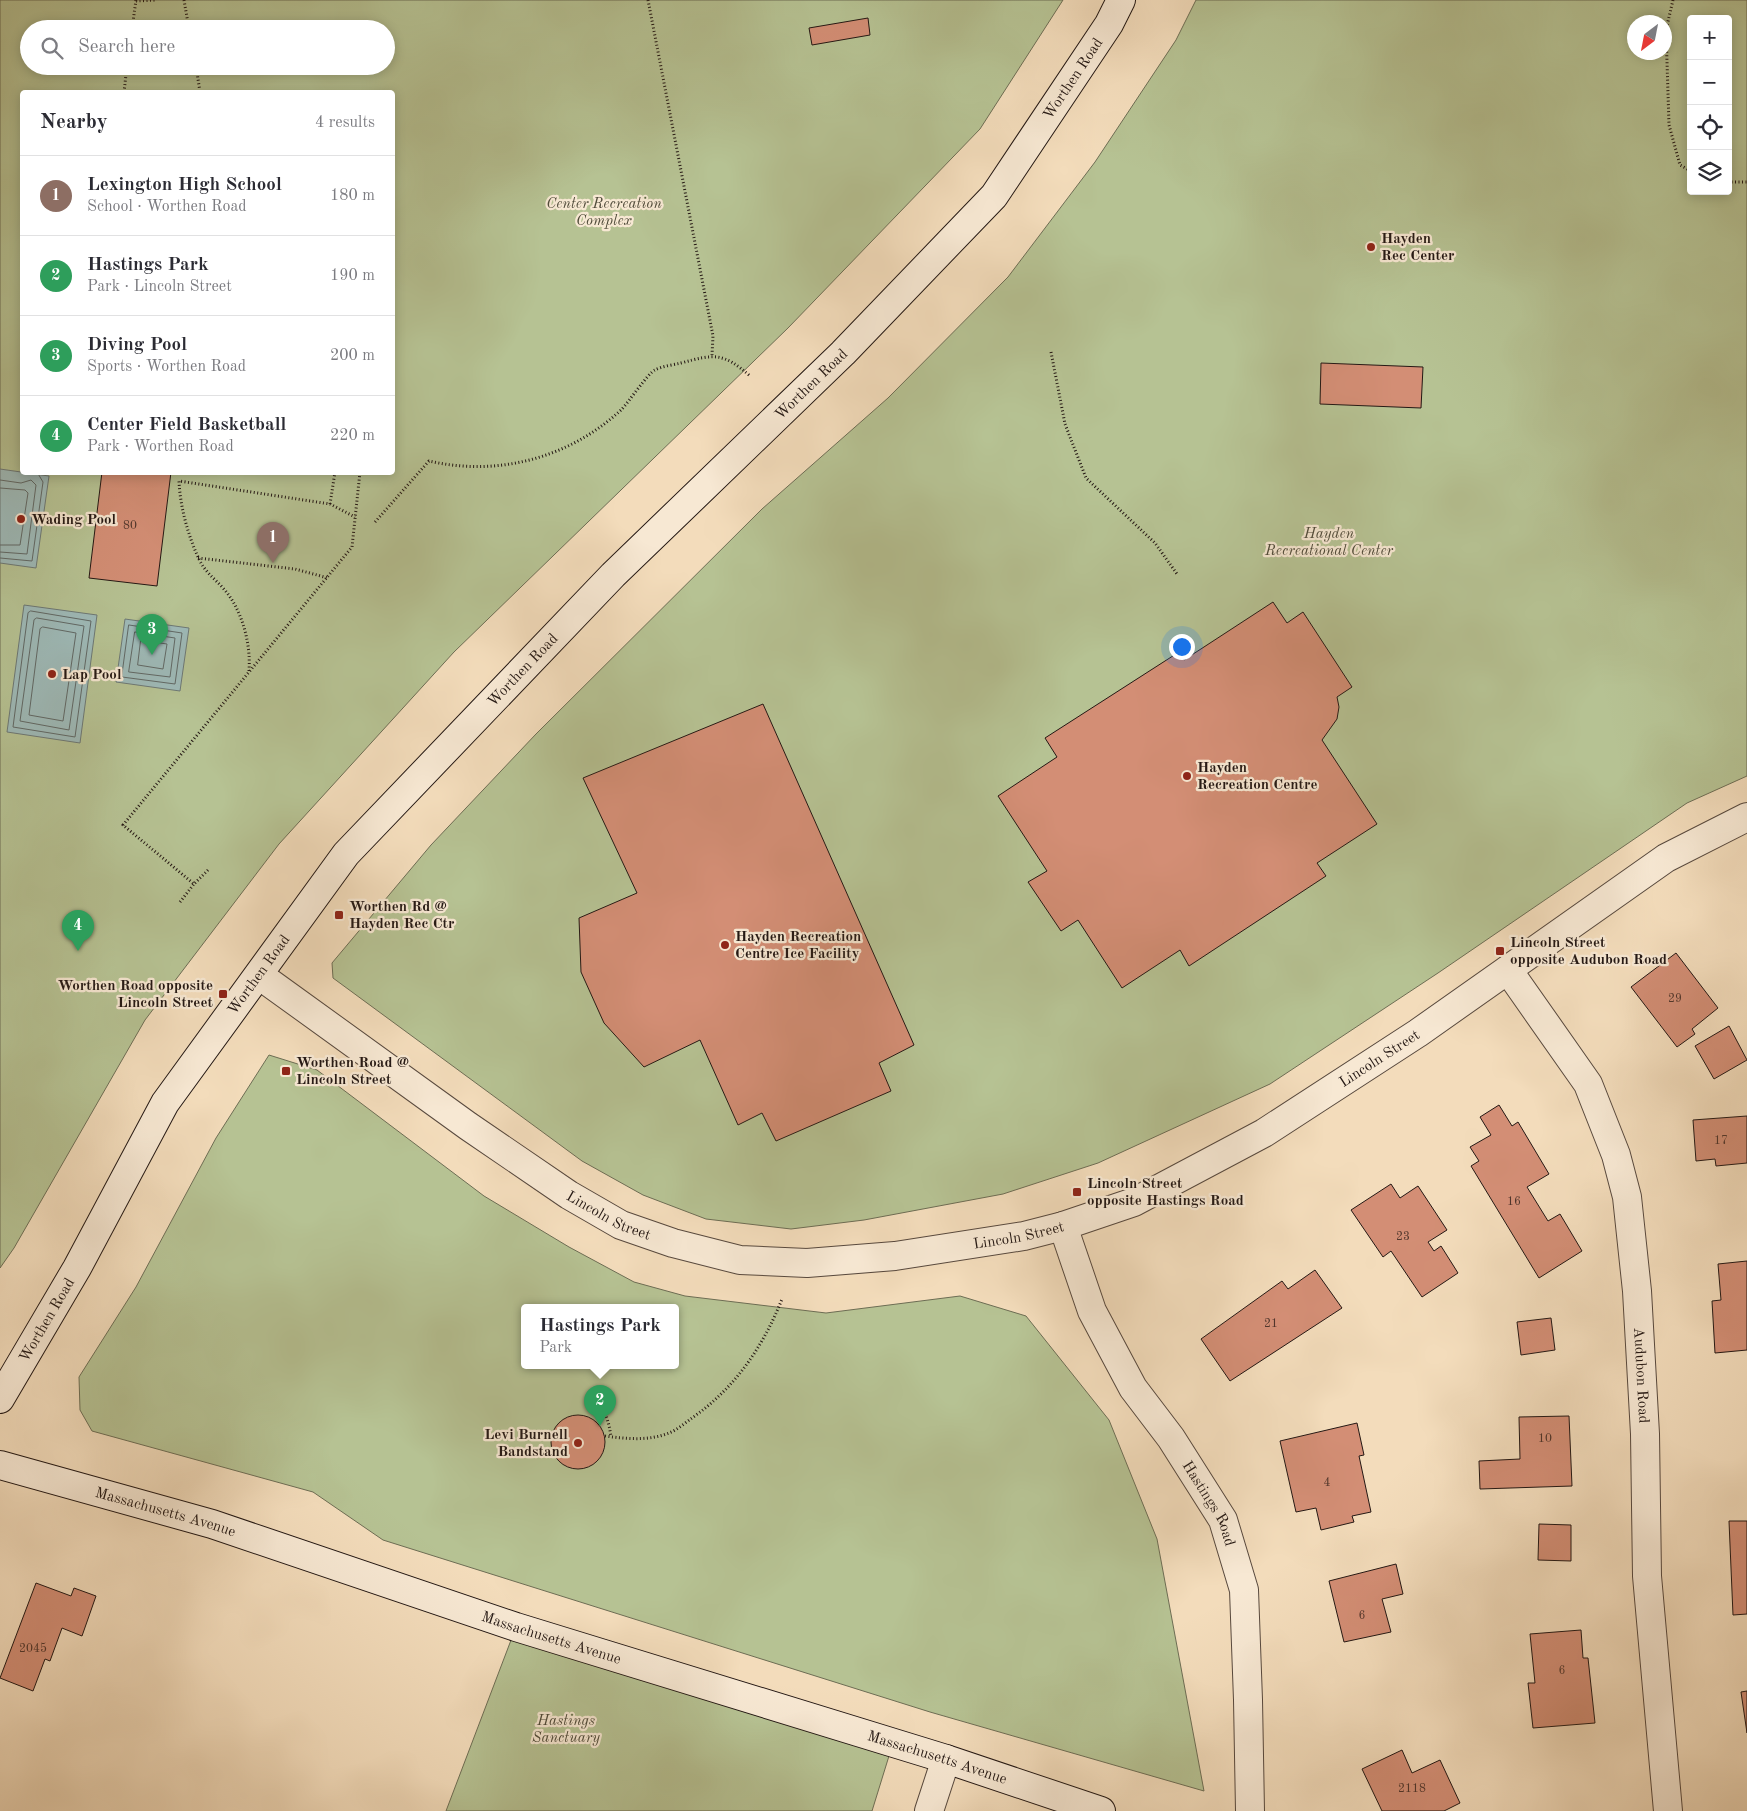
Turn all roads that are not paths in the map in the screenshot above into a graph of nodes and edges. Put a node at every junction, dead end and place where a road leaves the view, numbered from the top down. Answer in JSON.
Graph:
{"nodes":[{"id":1,"x":1121,"y":0,"type":"edge"},
{"id":2,"x":1747,"y":817,"type":"edge"},
{"id":3,"x":1508,"y":970,"type":"junction"},
{"id":4,"x":259,"y":975,"type":"junction"},
{"id":5,"x":1063,"y":1226,"type":"junction"},
{"id":6,"x":0,"y":1399,"type":"edge"},
{"id":7,"x":0,"y":1465,"type":"edge"},
{"id":8,"x":946,"y":1760,"type":"junction"},
{"id":9,"x":929,"y":1811,"type":"edge"},
{"id":10,"x":1101,"y":1811,"type":"edge"},
{"id":11,"x":1250,"y":1811,"type":"edge"},
{"id":12,"x":1668,"y":1811,"type":"edge"}],
"edges":[{"from":1,"to":4,"type":"street","name":"Worthen Road"},
{"from":2,"to":3,"type":"street","name":"Lincoln Street"},
{"from":3,"to":5,"type":"street","name":"Lincoln Street"},
{"from":3,"to":12,"type":"street","name":"Audubon Road"},
{"from":4,"to":5,"type":"street","name":"Lincoln Street"},
{"from":4,"to":6,"type":"street","name":"Worthen Road"},
{"from":5,"to":11,"type":"street","name":"Hastings Road"},
{"from":7,"to":8,"type":"street","name":"Massachusetts Avenue"},
{"from":8,"to":9,"type":"street"},
{"from":8,"to":10,"type":"street","name":"Massachusetts Avenue"}]}
